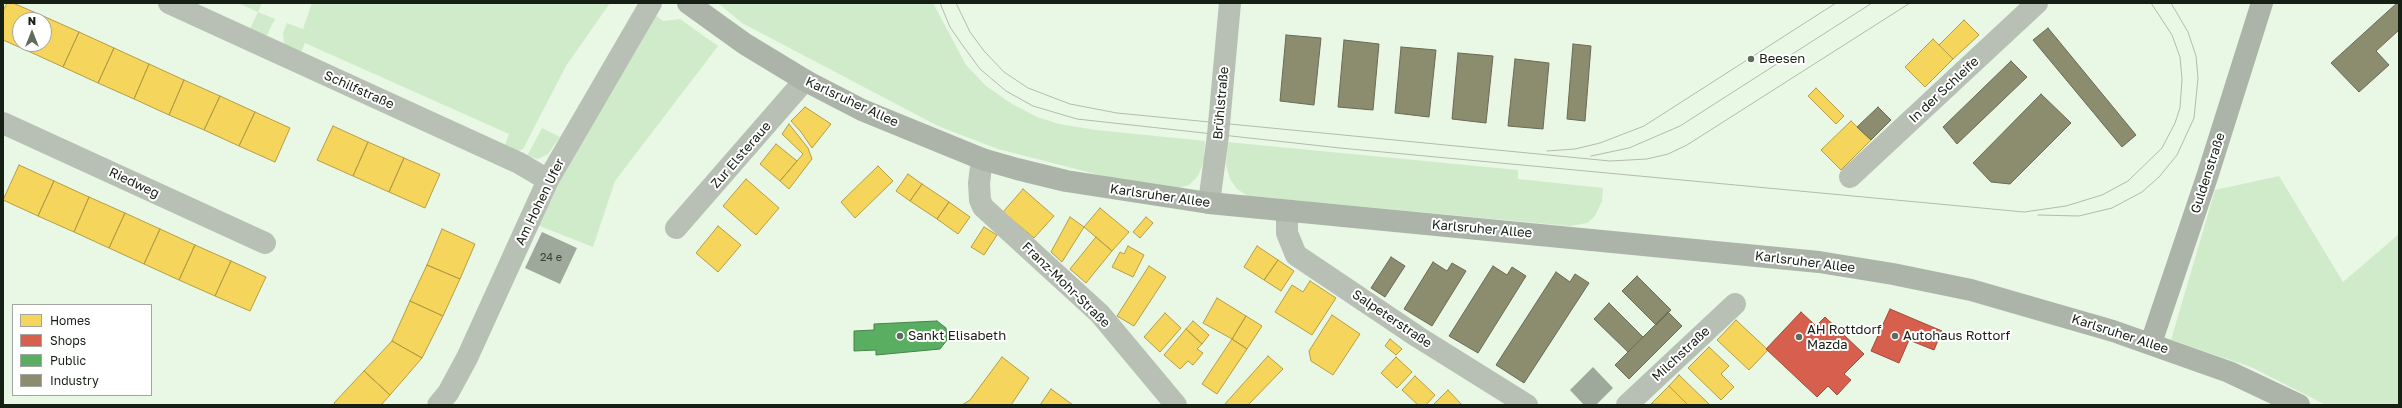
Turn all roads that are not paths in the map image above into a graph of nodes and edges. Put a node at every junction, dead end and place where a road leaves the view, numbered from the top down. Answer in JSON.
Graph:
{"nodes":[{"id":1,"x":169,"y":3,"type":"edge"},
{"id":2,"x":651,"y":3,"type":"edge"},
{"id":3,"x":688,"y":3,"type":"edge"},
{"id":4,"x":1230,"y":3,"type":"edge"},
{"id":5,"x":2037,"y":3,"type":"edge"},
{"id":6,"x":2262,"y":3,"type":"edge"},
{"id":7,"x":805,"y":80,"type":"junction"},
{"id":8,"x":3,"y":123,"type":"edge"},
{"id":9,"x":982,"y":159,"type":"junction"},
{"id":10,"x":1850,"y":177,"type":"dead end"},
{"id":11,"x":548,"y":180,"type":"junction"},
{"id":12,"x":1209,"y":203,"type":"junction"},
{"id":13,"x":1287,"y":211,"type":"junction"},
{"id":14,"x":676,"y":228,"type":"dead end"},
{"id":15,"x":265,"y":243,"type":"dead end"},
{"id":16,"x":1735,"y":304,"type":"dead end"},
{"id":17,"x":2151,"y":343,"type":"junction"},
{"id":18,"x":438,"y":405,"type":"edge"},
{"id":19,"x":1176,"y":405,"type":"edge"},
{"id":20,"x":1527,"y":405,"type":"edge"},
{"id":21,"x":1627,"y":405,"type":"edge"},
{"id":22,"x":2299,"y":405,"type":"edge"}],
"edges":[{"from":1,"to":11,"type":"street","name":"Schilfstraße"},
{"from":2,"to":11,"type":"street","name":"Am Hohen Ufer"},
{"from":3,"to":7,"type":"street","name":"Karlsruher Allee"},
{"from":4,"to":12,"type":"street","name":"Brühlstraße"},
{"from":5,"to":10,"type":"street","name":"In der Schleife"},
{"from":6,"to":17,"type":"street","name":"Guldenstraße"},
{"from":7,"to":9,"type":"street","name":"Karlsruher Allee"},
{"from":7,"to":14,"type":"street","name":"Zur Elsteraue"},
{"from":8,"to":15,"type":"street","name":"Riedweg"},
{"from":9,"to":12,"type":"street","name":"Karlsruher Allee"},
{"from":9,"to":19,"type":"street","name":"Franz-Mohr-Straße"},
{"from":11,"to":18,"type":"street","name":"Am Hohen Ufer"},
{"from":12,"to":13,"type":"street","name":"Karlsruher Allee"},
{"from":13,"to":17,"type":"street","name":"Karlsruher Allee"},
{"from":13,"to":20,"type":"street","name":"Salpeterstraße"},
{"from":16,"to":21,"type":"street","name":"Milchstraße"},
{"from":17,"to":22,"type":"street","name":"Karlsruher Allee"}]}
